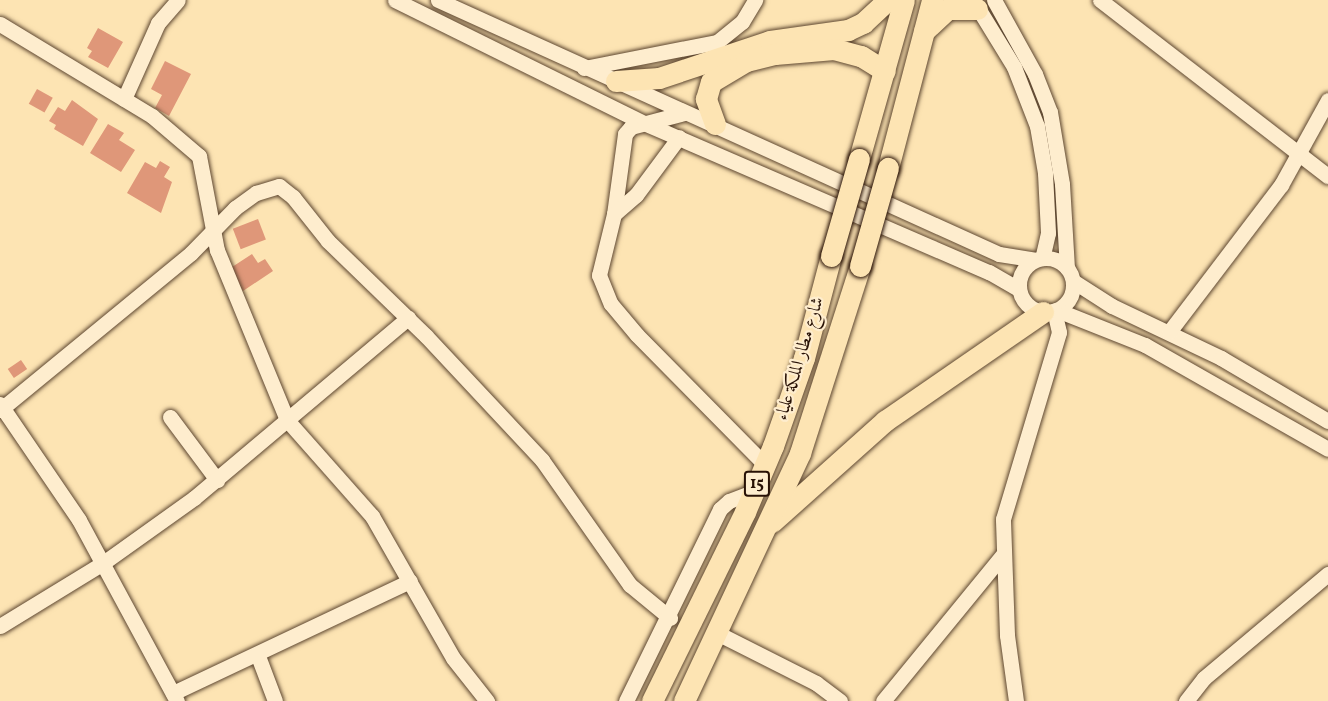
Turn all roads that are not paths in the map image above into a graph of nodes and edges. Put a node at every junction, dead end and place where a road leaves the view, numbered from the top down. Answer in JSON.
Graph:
{"nodes":[{"id":1,"x":178,"y":0,"type":"edge"},
{"id":2,"x":395,"y":0,"type":"edge"},
{"id":3,"x":438,"y":0,"type":"edge"},
{"id":4,"x":755,"y":0,"type":"edge"},
{"id":5,"x":888,"y":0,"type":"edge"},
{"id":6,"x":904,"y":0,"type":"edge"},
{"id":7,"x":932,"y":0,"type":"edge"},
{"id":8,"x":1100,"y":0,"type":"edge"},
{"id":9,"x":981,"y":3,"type":"edge"},
{"id":10,"x":0,"y":24,"type":"edge"},
{"id":11,"x":923,"y":32,"type":"junction"},
{"id":12,"x":584,"y":68,"type":"junction"},
{"id":13,"x":885,"y":71,"type":"junction"},
{"id":14,"x":615,"y":81,"type":"junction"},
{"id":15,"x":124,"y":99,"type":"junction"},
{"id":16,"x":1328,"y":100,"type":"edge"},
{"id":17,"x":684,"y":113,"type":"junction"},
{"id":18,"x":644,"y":123,"type":"junction"},
{"id":19,"x":715,"y":124,"type":"junction"},
{"id":20,"x":680,"y":137,"type":"junction"},
{"id":21,"x":1297,"y":153,"type":"junction"},
{"id":22,"x":1328,"y":176,"type":"edge"},
{"id":23,"x":614,"y":214,"type":"junction"},
{"id":24,"x":212,"y":231,"type":"junction"},
{"id":25,"x":1038,"y":259,"type":"junction"},
{"id":26,"x":1070,"y":275,"type":"junction"},
{"id":27,"x":1019,"y":289,"type":"junction"},
{"id":28,"x":1051,"y":311,"type":"junction"},
{"id":29,"x":408,"y":318,"type":"junction"},
{"id":30,"x":1169,"y":332,"type":"junction"},
{"id":31,"x":1,"y":407,"type":"edge"},
{"id":32,"x":170,"y":417,"type":"dead end"},
{"id":33,"x":287,"y":420,"type":"junction"},
{"id":34,"x":1328,"y":421,"type":"edge"},
{"id":35,"x":1328,"y":448,"type":"edge"},
{"id":36,"x":765,"y":465,"type":"junction"},
{"id":37,"x":218,"y":480,"type":"junction"},
{"id":38,"x":753,"y":492,"type":"junction"},
{"id":39,"x":767,"y":526,"type":"junction"},
{"id":40,"x":1004,"y":554,"type":"junction"},
{"id":41,"x":103,"y":563,"type":"junction"},
{"id":42,"x":1328,"y":574,"type":"edge"},
{"id":43,"x":410,"y":581,"type":"junction"},
{"id":44,"x":670,"y":618,"type":"junction"},
{"id":45,"x":0,"y":626,"type":"edge"},
{"id":46,"x":717,"y":633,"type":"junction"},
{"id":47,"x":258,"y":656,"type":"junction"},
{"id":48,"x":175,"y":697,"type":"edge"},
{"id":49,"x":275,"y":701,"type":"edge"},
{"id":50,"x":487,"y":701,"type":"edge"},
{"id":51,"x":626,"y":701,"type":"edge"},
{"id":52,"x":652,"y":701,"type":"edge"},
{"id":53,"x":684,"y":701,"type":"edge"},
{"id":54,"x":840,"y":701,"type":"edge"},
{"id":55,"x":883,"y":701,"type":"edge"},
{"id":56,"x":1016,"y":701,"type":"edge"},
{"id":57,"x":1186,"y":701,"type":"edge"}],
"edges":[{"from":1,"to":15,"type":"street"},
{"from":2,"to":18,"type":"street"},
{"from":3,"to":12,"type":"street"},
{"from":4,"to":12,"type":"street"},
{"from":5,"to":14,"type":"highway"},
{"from":6,"to":13,"type":"highway","name":"شارع مطار الملكة علياء","number":"15"},
{"from":7,"to":11,"type":"highway","name":"شارع مطار الملكة علياء","number":"15"},
{"from":8,"to":21,"type":"street"},
{"from":9,"to":11,"type":"highway"},
{"from":9,"to":25,"type":"street"},
{"from":9,"to":26,"type":"street"},
{"from":10,"to":15,"type":"street"},
{"from":11,"to":39,"type":"highway","name":"شارع مطار الملكة علياء","number":"15","bridge":true},
{"from":12,"to":14,"type":"street"},
{"from":13,"to":19,"type":"highway"},
{"from":13,"to":36,"type":"highway","name":"شارع مطار الملكة علياء","number":"15","bridge":true},
{"from":14,"to":17,"type":"street"},
{"from":15,"to":24,"type":"street"},
{"from":16,"to":21,"type":"street"},
{"from":17,"to":18,"type":"street"},
{"from":17,"to":19,"type":"street"},
{"from":18,"to":20,"type":"street"},
{"from":18,"to":23,"type":"street"},
{"from":19,"to":25,"type":"street"},
{"from":20,"to":23,"type":"street"},
{"from":20,"to":27,"type":"street"},
{"from":21,"to":22,"type":"street"},
{"from":21,"to":30,"type":"street"},
{"from":23,"to":36,"type":"street"},
{"from":24,"to":29,"type":"street"},
{"from":24,"to":31,"type":"street"},
{"from":24,"to":33,"type":"street"},
{"from":25,"to":26,"type":"street"},
{"from":25,"to":27,"type":"street"},
{"from":26,"to":28,"type":"street"},
{"from":26,"to":30,"type":"street"},
{"from":27,"to":28,"type":"street"},
{"from":28,"to":35,"type":"street"},
{"from":28,"to":39,"type":"highway"},
{"from":28,"to":40,"type":"street"},
{"from":29,"to":33,"type":"street"},
{"from":29,"to":44,"type":"street"},
{"from":30,"to":34,"type":"street"},
{"from":31,"to":41,"type":"street"},
{"from":32,"to":37,"type":"street"},
{"from":33,"to":37,"type":"street"},
{"from":33,"to":43,"type":"street"},
{"from":36,"to":38,"type":"highway","name":"شارع مطار الملكة علياء","number":"15"},
{"from":37,"to":41,"type":"street"},
{"from":38,"to":44,"type":"street"},
{"from":38,"to":52,"type":"highway","name":"شارع مطار الملكة علياء","number":"15"},
{"from":39,"to":46,"type":"highway","name":"شارع مطار الملكة علياء","number":"15"},
{"from":40,"to":55,"type":"street"},
{"from":40,"to":56,"type":"street"},
{"from":41,"to":45,"type":"street"},
{"from":41,"to":48,"type":"street"},
{"from":42,"to":57,"type":"street"},
{"from":43,"to":47,"type":"street"},
{"from":43,"to":50,"type":"street"},
{"from":44,"to":51,"type":"street"},
{"from":46,"to":53,"type":"highway","name":"شارع مطار الملكة علياء","number":"15"},
{"from":46,"to":54,"type":"street"},
{"from":47,"to":48,"type":"street"},
{"from":47,"to":49,"type":"street"}]}
